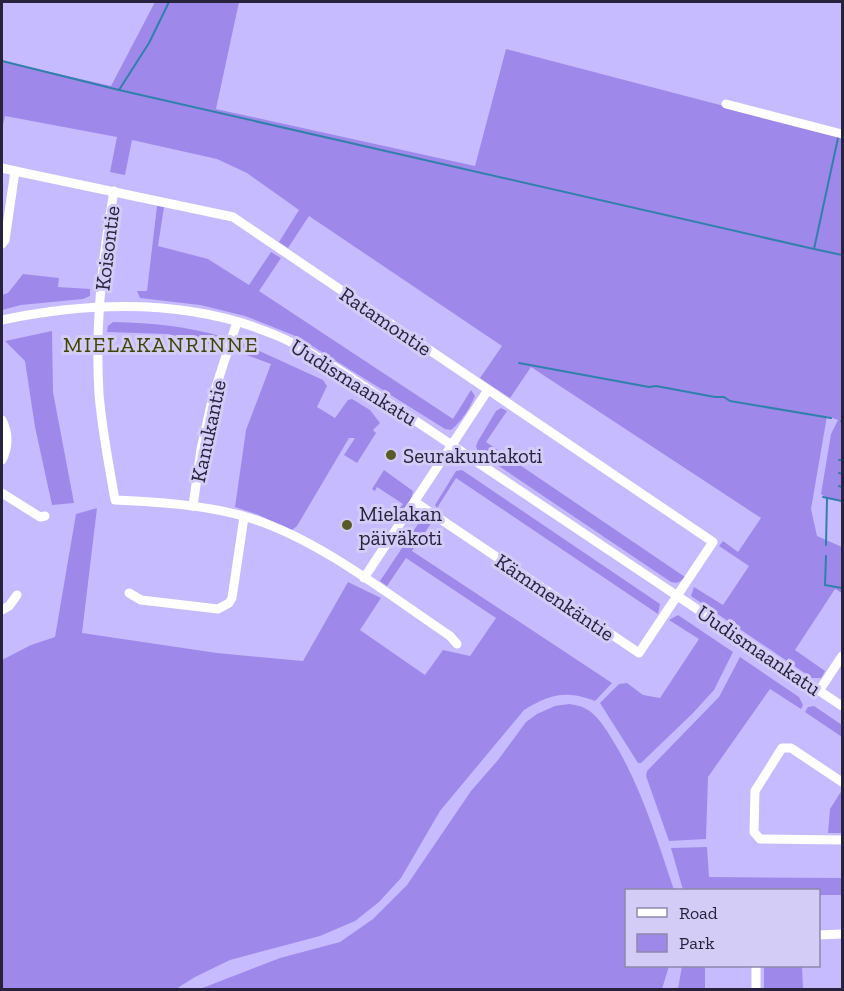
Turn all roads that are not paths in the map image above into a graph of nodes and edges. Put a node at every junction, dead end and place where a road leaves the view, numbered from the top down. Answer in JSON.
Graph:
{"nodes":[{"id":1,"x":726,"y":104,"type":"dead end"},
{"id":2,"x":843,"y":134,"type":"edge"},
{"id":3,"x":2,"y":168,"type":"edge"},
{"id":4,"x":15,"y":171,"type":"junction"},
{"id":5,"x":114,"y":191,"type":"junction"},
{"id":6,"x":4,"y":222,"type":"edge"},
{"id":7,"x":2,"y":244,"type":"edge"},
{"id":8,"x":100,"y":306,"type":"junction"},
{"id":9,"x":2,"y":320,"type":"edge"},
{"id":10,"x":237,"y":322,"type":"junction"},
{"id":11,"x":488,"y":390,"type":"junction"},
{"id":12,"x":2,"y":420,"type":"edge"},
{"id":13,"x":452,"y":445,"type":"junction"},
{"id":14,"x":2,"y":460,"type":"edge"},
{"id":15,"x":2,"y":493,"type":"edge"},
{"id":16,"x":415,"y":502,"type":"junction"},
{"id":17,"x":193,"y":506,"type":"junction"},
{"id":18,"x":45,"y":516,"type":"dead end"},
{"id":19,"x":244,"y":517,"type":"junction"},
{"id":20,"x":364,"y":578,"type":"junction"},
{"id":21,"x":129,"y":593,"type":"dead end"},
{"id":22,"x":17,"y":595,"type":"dead end"},
{"id":23,"x":677,"y":596,"type":"junction"},
{"id":24,"x":2,"y":610,"type":"edge"},
{"id":25,"x":456,"y":644,"type":"dead end"},
{"id":26,"x":843,"y":656,"type":"edge"},
{"id":27,"x":819,"y":691,"type":"junction"},
{"id":28,"x":843,"y":706,"type":"edge"},
{"id":29,"x":843,"y":782,"type":"edge"},
{"id":30,"x":843,"y":840,"type":"edge"},
{"id":31,"x":843,"y":934,"type":"edge"},
{"id":32,"x":820,"y":935,"type":"edge"},
{"id":33,"x":756,"y":967,"type":"edge"},
{"id":34,"x":756,"y":990,"type":"edge"}],
"edges":[{"from":1,"to":2,"type":"street"},
{"from":3,"to":4,"type":"street","name":"Ratamontie"},
{"from":4,"to":5,"type":"street","name":"Ratamontie"},
{"from":4,"to":6,"type":"street"},
{"from":5,"to":8,"type":"street","name":"Koisontie"},
{"from":5,"to":11,"type":"street","name":"Ratamontie"},
{"from":6,"to":7,"type":"street"},
{"from":8,"to":9,"type":"street","name":"Uudismaankatu"},
{"from":8,"to":10,"type":"street","name":"Uudismaankatu"},
{"from":8,"to":17,"type":"street","name":"Koisontie"},
{"from":10,"to":13,"type":"street","name":"Uudismaankatu"},
{"from":10,"to":17,"type":"street","name":"Kanukantie"},
{"from":11,"to":13,"type":"street"},
{"from":11,"to":23,"type":"street","name":"Ratamontie"},
{"from":12,"to":14,"type":"street"},
{"from":13,"to":16,"type":"street"},
{"from":13,"to":23,"type":"street","name":"Uudismaankatu"},
{"from":15,"to":18,"type":"street"},
{"from":16,"to":20,"type":"street"},
{"from":16,"to":23,"type":"street","name":"Kämmenkäntie"},
{"from":17,"to":19,"type":"street"},
{"from":19,"to":20,"type":"street"},
{"from":19,"to":21,"type":"street"},
{"from":20,"to":25,"type":"street"},
{"from":22,"to":24,"type":"street"},
{"from":23,"to":27,"type":"street","name":"Uudismaankatu"},
{"from":26,"to":27,"type":"street"},
{"from":27,"to":28,"type":"street","name":"Uudismaankatu"},
{"from":29,"to":30,"type":"street"},
{"from":31,"to":32,"type":"street"},
{"from":33,"to":34,"type":"street"}]}
